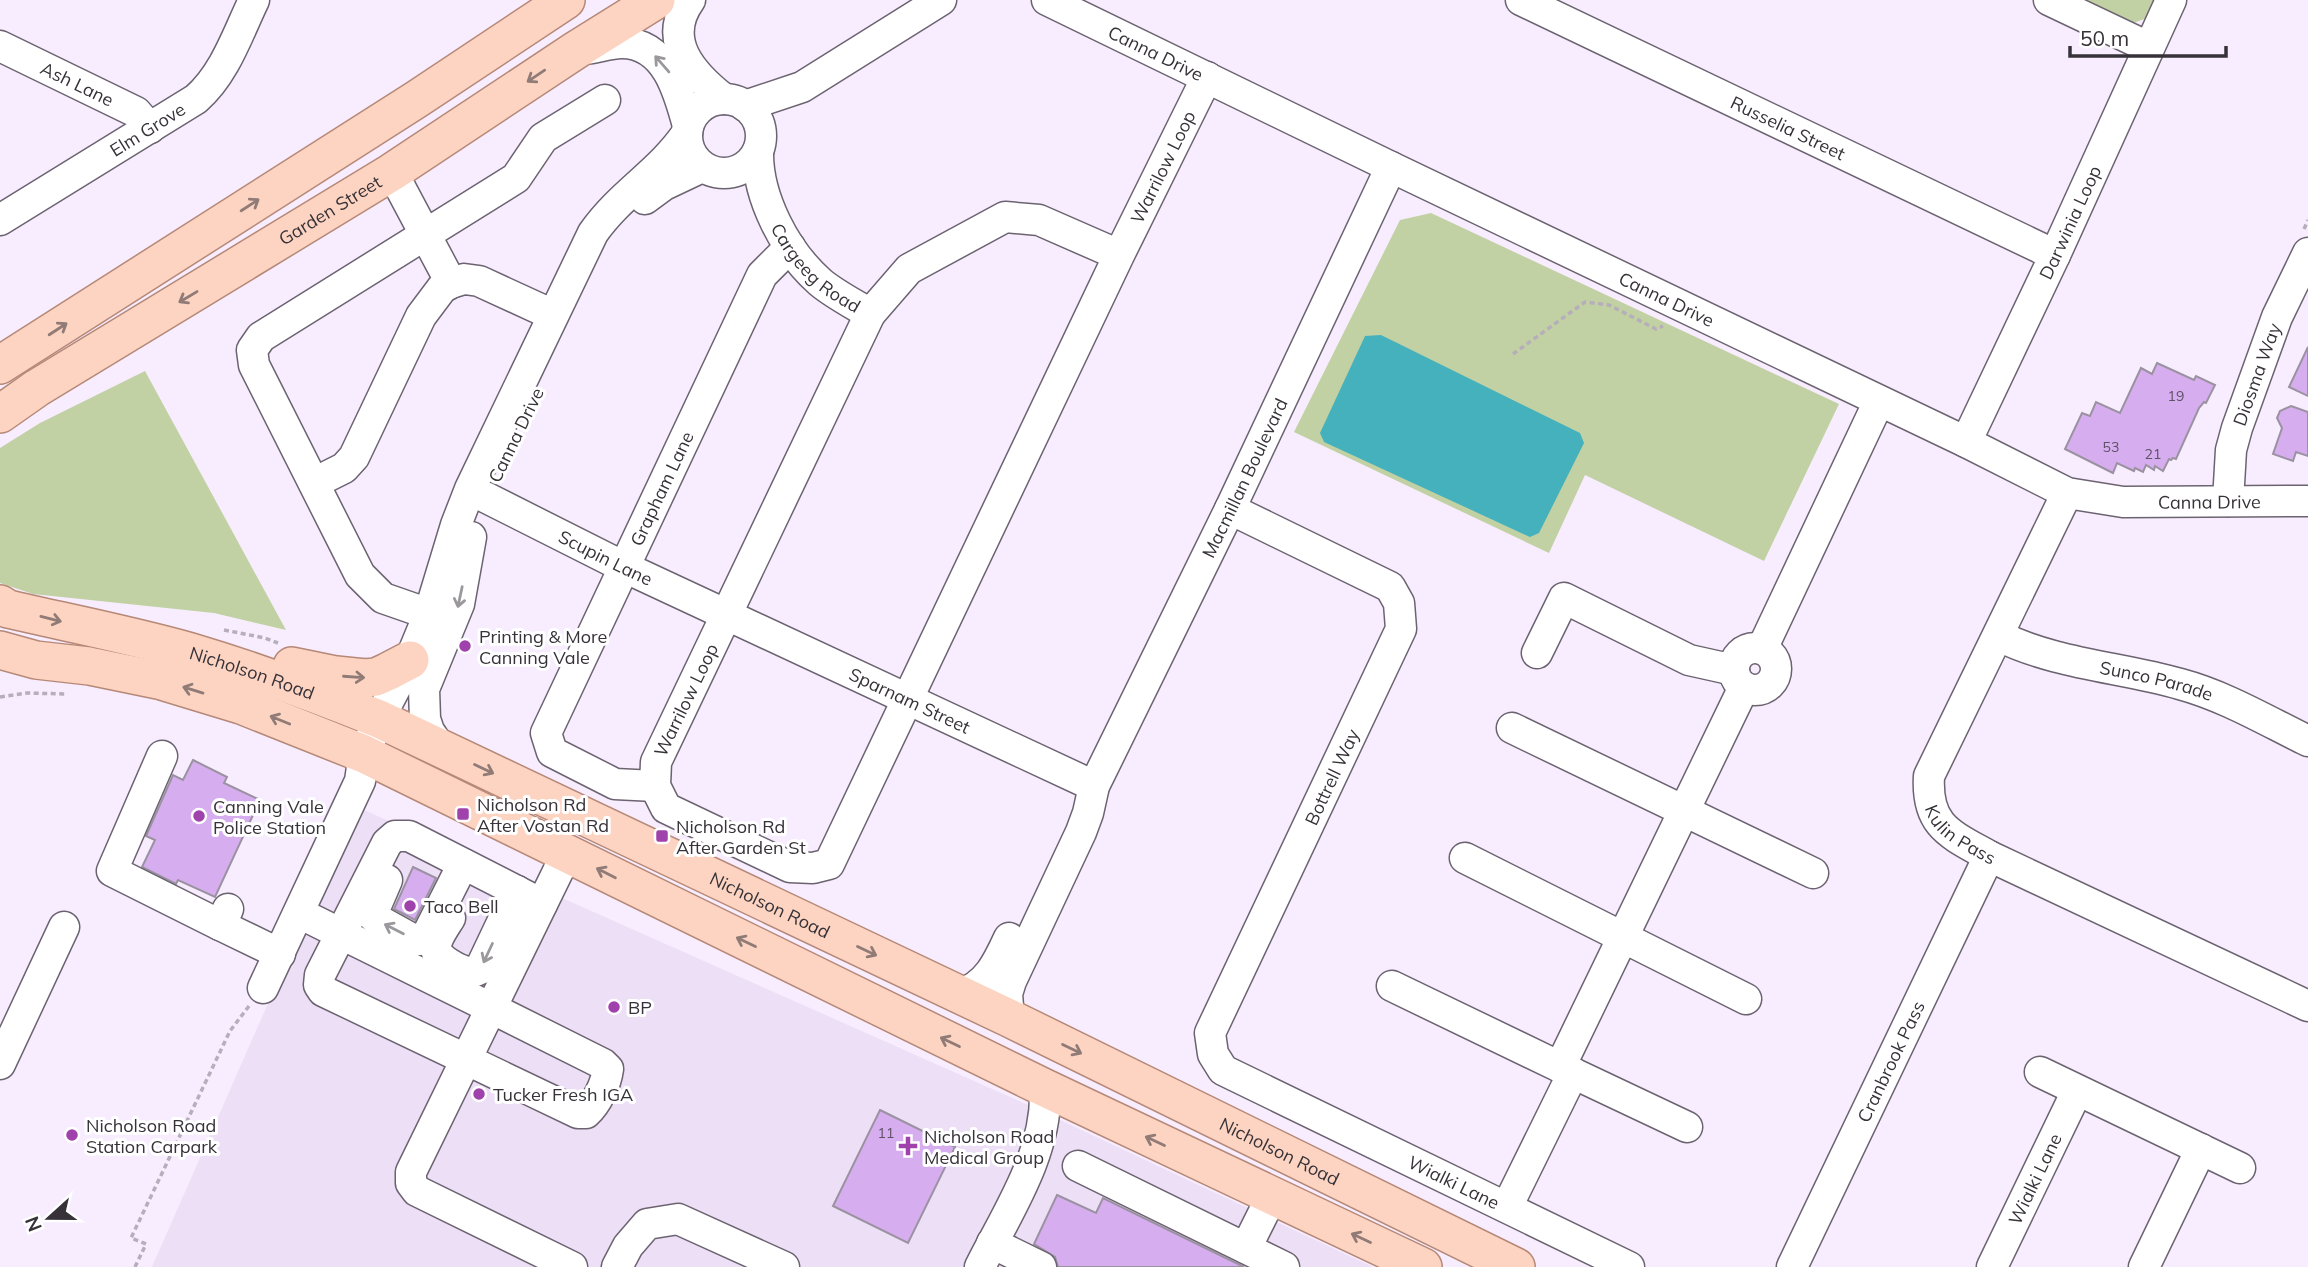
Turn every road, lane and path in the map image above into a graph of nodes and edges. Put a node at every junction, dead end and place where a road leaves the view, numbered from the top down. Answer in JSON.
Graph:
{"nodes":[{"id":1,"x":254,"y":0,"type":"edge"},
{"id":2,"x":656,"y":0,"type":"edge"},
{"id":3,"x":690,"y":0,"type":"edge"},
{"id":4,"x":941,"y":0,"type":"edge"},
{"id":5,"x":1047,"y":0,"type":"edge"},
{"id":6,"x":1521,"y":0,"type":"edge"},
{"id":7,"x":2049,"y":0,"type":"edge"},
{"id":8,"x":2171,"y":0,"type":"edge"},
{"id":9,"x":559,"y":3,"type":"edge"},
{"id":10,"x":1078,"y":7,"type":"edge"},
{"id":11,"x":0,"y":46,"type":"edge"},
{"id":12,"x":2148,"y":47,"type":"junction"},
{"id":13,"x":576,"y":50,"type":"junction"},
{"id":14,"x":1207,"y":77,"type":"junction"},
{"id":15,"x":802,"y":87,"type":"junction"},
{"id":16,"x":605,"y":100,"type":"dead end"},
{"id":17,"x":734,"y":102,"type":"junction"},
{"id":18,"x":150,"y":128,"type":"junction"},
{"id":19,"x":687,"y":130,"type":"junction"},
{"id":20,"x":759,"y":145,"type":"junction"},
{"id":21,"x":1391,"y":167,"type":"junction"},
{"id":22,"x":712,"y":170,"type":"junction"},
{"id":23,"x":392,"y":172,"type":"junction"},
{"id":24,"x":352,"y":194,"type":"junction"},
{"id":25,"x":771,"y":214,"type":"junction"},
{"id":26,"x":0,"y":220,"type":"edge"},
{"id":27,"x":427,"y":233,"type":"junction"},
{"id":28,"x":790,"y":247,"type":"junction"},
{"id":29,"x":2308,"y":253,"type":"edge"},
{"id":30,"x":172,"y":255,"type":"junction"},
{"id":31,"x":1119,"y":255,"type":"junction"},
{"id":32,"x":2054,"y":255,"type":"junction"},
{"id":33,"x":451,"y":283,"type":"junction"},
{"id":34,"x":870,"y":314,"type":"junction"},
{"id":35,"x":554,"y":315,"type":"junction"},
{"id":36,"x":1671,"y":322,"type":"dead end"},
{"id":37,"x":1513,"y":354,"type":"dead end"},
{"id":38,"x":0,"y":365,"type":"edge"},
{"id":39,"x":1878,"y":401,"type":"junction"},
{"id":40,"x":0,"y":414,"type":"edge"},
{"id":41,"x":1966,"y":442,"type":"junction"},
{"id":42,"x":314,"y":484,"type":"junction"},
{"id":43,"x":2067,"y":493,"type":"junction"},
{"id":44,"x":485,"y":497,"type":"junction"},
{"id":45,"x":2228,"y":501,"type":"junction"},
{"id":46,"x":2308,"y":502,"type":"edge"},
{"id":47,"x":1230,"y":509,"type":"junction"},
{"id":48,"x":624,"y":567,"type":"junction"},
{"id":49,"x":0,"y":604,"type":"edge"},
{"id":50,"x":429,"y":614,"type":"junction"},
{"id":51,"x":727,"y":615,"type":"junction"},
{"id":52,"x":1999,"y":636,"type":"junction"},
{"id":53,"x":0,"y":650,"type":"edge"},
{"id":54,"x":1537,"y":653,"type":"dead end"},
{"id":55,"x":144,"y":658,"type":"junction"},
{"id":56,"x":410,"y":660,"type":"junction"},
{"id":57,"x":0,"y":678,"type":"edge"},
{"id":58,"x":1739,"y":678,"type":"junction"},
{"id":59,"x":908,"y":699,"type":"junction"},
{"id":60,"x":379,"y":719,"type":"junction"},
{"id":61,"x":1512,"y":728,"type":"dead end"},
{"id":62,"x":2308,"y":741,"type":"edge"},
{"id":63,"x":441,"y":749,"type":"junction"},
{"id":64,"x":363,"y":754,"type":"junction"},
{"id":65,"x":162,"y":756,"type":"dead end"},
{"id":66,"x":655,"y":786,"type":"junction"},
{"id":67,"x":1094,"y":786,"type":"junction"},
{"id":68,"x":1685,"y":811,"type":"junction"},
{"id":69,"x":409,"y":836,"type":"junction"},
{"id":70,"x":567,"y":853,"type":"junction"},
{"id":71,"x":1989,"y":856,"type":"junction"},
{"id":72,"x":1465,"y":858,"type":"dead end"},
{"id":73,"x":464,"y":864,"type":"junction"},
{"id":74,"x":1813,"y":873,"type":"dead end"},
{"id":75,"x":431,"y":895,"type":"dead end"},
{"id":76,"x":530,"y":898,"type":"junction"},
{"id":77,"x":299,"y":913,"type":"junction"},
{"id":78,"x":64,"y":927,"type":"dead end"},
{"id":79,"x":341,"y":934,"type":"junction"},
{"id":80,"x":1622,"y":937,"type":"junction"},
{"id":81,"x":279,"y":954,"type":"junction"},
{"id":82,"x":1392,"y":986,"type":"dead end"},
{"id":83,"x":263,"y":988,"type":"joint"},
{"id":84,"x":960,"y":995,"type":"junction"},
{"id":85,"x":1746,"y":999,"type":"dead end"},
{"id":86,"x":2308,"y":1006,"type":"edge"},
{"id":87,"x":491,"y":1008,"type":"junction"},
{"id":88,"x":1009,"y":1018,"type":"junction"},
{"id":89,"x":466,"y":1059,"type":"junction"},
{"id":90,"x":0,"y":1064,"type":"edge"},
{"id":91,"x":1567,"y":1070,"type":"junction"},
{"id":92,"x":2040,"y":1072,"type":"dead end"},
{"id":93,"x":1045,"y":1088,"type":"junction"},
{"id":94,"x":2077,"y":1091,"type":"junction"},
{"id":95,"x":1279,"y":1097,"type":"joint"},
{"id":96,"x":1080,"y":1105,"type":"junction"},
{"id":97,"x":1687,"y":1127,"type":"dead end"},
{"id":98,"x":2202,"y":1149,"type":"junction"},
{"id":99,"x":1035,"y":1157,"type":"junction"},
{"id":100,"x":1078,"y":1166,"type":"dead end"},
{"id":101,"x":2240,"y":1168,"type":"dead end"},
{"id":102,"x":1272,"y":1196,"type":"junction"},
{"id":103,"x":1507,"y":1207,"type":"junction"},
{"id":104,"x":1246,"y":1248,"type":"junction"},
{"id":105,"x":1456,"y":1254,"type":"edge"},
{"id":106,"x":986,"y":1255,"type":"edge"},
{"id":107,"x":135,"y":1267,"type":"edge"},
{"id":108,"x":572,"y":1267,"type":"edge"},
{"id":109,"x":617,"y":1267,"type":"edge"},
{"id":110,"x":784,"y":1267,"type":"edge"},
{"id":111,"x":1041,"y":1267,"type":"edge"},
{"id":112,"x":1284,"y":1267,"type":"edge"},
{"id":113,"x":1423,"y":1267,"type":"edge"},
{"id":114,"x":1516,"y":1267,"type":"edge"},
{"id":115,"x":1629,"y":1267,"type":"edge"},
{"id":116,"x":1792,"y":1267,"type":"edge"},
{"id":117,"x":1992,"y":1267,"type":"edge"},
{"id":118,"x":2144,"y":1267,"type":"edge"}],
"edges":[{"from":1,"to":18,"type":"street","name":"Elm Grove"},
{"from":2,"to":13,"type":"main road","name":"Garden Street"},
{"from":3,"to":17,"type":"street"},
{"from":4,"to":15,"type":"street"},
{"from":5,"to":10,"type":"street","name":"Canna Drive"},
{"from":6,"to":32,"type":"street","name":"Russelia Street"},
{"from":7,"to":12,"type":"street"},
{"from":8,"to":12,"type":"street","name":"Darwinia Loop"},
{"from":30,"to":9,"type":"main road","one_way":true},
{"from":10,"to":14,"type":"street","name":"Canna Drive"},
{"from":11,"to":18,"type":"street","name":"Ash Lane"},
{"from":12,"to":32,"type":"street","name":"Darwinia Loop"},
{"from":19,"to":13,"type":"street","one_way":true},
{"from":13,"to":23,"type":"main road","name":"Garden Street","one_way":true},
{"from":14,"to":21,"type":"street","name":"Canna Drive"},
{"from":14,"to":31,"type":"street","name":"Warrilow Loop"},
{"from":15,"to":17,"type":"street"},
{"from":15,"to":20,"type":"street"},
{"from":16,"to":27,"type":"street"},
{"from":17,"to":19,"type":"street"},
{"from":17,"to":20,"type":"street"},
{"from":18,"to":26,"type":"street","name":"Elm Grove"},
{"from":19,"to":22,"type":"street"},
{"from":19,"to":35,"type":"street","name":"Canna Drive"},
{"from":20,"to":22,"type":"street"},
{"from":20,"to":25,"type":"street","name":"Cargeeg Road"},
{"from":21,"to":39,"type":"street","name":"Canna Drive"},
{"from":21,"to":47,"type":"street","name":"Macmillan Boulevard"},
{"from":22,"to":25,"type":"street","name":"Cargeeg Road"},
{"from":22,"to":44,"type":"street","name":"Canna Drive"},
{"from":23,"to":24,"type":"main road","name":"Garden Street"},
{"from":23,"to":27,"type":"street"},
{"from":24,"to":30,"type":"main road"},
{"from":24,"to":40,"type":"main road","name":"Garden Street","one_way":true},
{"from":25,"to":28,"type":"street","name":"Cargeeg Road"},
{"from":27,"to":33,"type":"street"},
{"from":27,"to":42,"type":"street"},
{"from":28,"to":34,"type":"street","name":"Cargeeg Road"},
{"from":28,"to":48,"type":"street","name":"Grapham Lane"},
{"from":29,"to":45,"type":"street","name":"Diosma Way"},
{"from":38,"to":30,"type":"main road","one_way":true},
{"from":31,"to":34,"type":"street","name":"Warrilow Loop"},
{"from":31,"to":59,"type":"street","name":"Warrilow Loop"},
{"from":32,"to":41,"type":"street","name":"Darwinia Loop"},
{"from":33,"to":35,"type":"street"},
{"from":33,"to":42,"type":"street"},
{"from":34,"to":51,"type":"street","name":"Warrilow Loop"},
{"from":35,"to":50,"type":"street","name":"Canna Drive"},
{"from":36,"to":37,"type":"path"},
{"from":39,"to":41,"type":"street","name":"Canna Drive"},
{"from":39,"to":58,"type":"street"},
{"from":41,"to":43,"type":"street","name":"Canna Drive"},
{"from":42,"to":50,"type":"street"},
{"from":43,"to":45,"type":"street","name":"Canna Drive"},
{"from":43,"to":52,"type":"street","name":"Kulin Pass"},
{"from":44,"to":48,"type":"street","name":"Scupin Lane"},
{"from":44,"to":63,"type":"street","name":"Canna Drive","one_way":true},
{"from":45,"to":46,"type":"street","name":"Canna Drive"},
{"from":47,"to":67,"type":"street","name":"Macmillan Boulevard"},
{"from":47,"to":95,"type":"street","name":"Bottrell Way"},
{"from":48,"to":51,"type":"street","name":"Scupin Lane"},
{"from":48,"to":66,"type":"street","name":"Grapham Lane"},
{"from":49,"to":55,"type":"main road","name":"Nicholson Road","one_way":true},
{"from":50,"to":56,"type":"street","name":"Canna Drive"},
{"from":51,"to":59,"type":"street","name":"Sparnam Street"},
{"from":51,"to":66,"type":"street","name":"Warrilow Loop"},
{"from":52,"to":62,"type":"street","name":"Sunco Parade"},
{"from":52,"to":71,"type":"street","name":"Kulin Pass"},
{"from":53,"to":55,"type":"main road","name":"Nicholson Road"},
{"from":54,"to":58,"type":"street"},
{"from":55,"to":56,"type":"main road","one_way":true},
{"from":55,"to":57,"type":"main road"},
{"from":55,"to":60,"type":"main road","name":"Nicholson Road"},
{"from":64,"to":55,"type":"main road","name":"Nicholson Road","one_way":true},
{"from":56,"to":60,"type":"street","name":"Canna Drive"},
{"from":58,"to":68,"type":"street"},
{"from":59,"to":66,"type":"street","name":"Warrilow Loop"},
{"from":59,"to":67,"type":"street","name":"Sparnam Street"},
{"from":60,"to":63,"type":"main road","name":"Nicholson Road"},
{"from":60,"to":64,"type":"street","name":"Canna Drive"},
{"from":61,"to":68,"type":"street"},
{"from":63,"to":84,"type":"main road","name":"Nicholson Road","one_way":true},
{"from":64,"to":70,"type":"main road","name":"Nicholson Road"},
{"from":64,"to":77,"type":"street","name":"Canna Drive"},
{"from":65,"to":81,"type":"street"},
{"from":67,"to":84,"type":"street","name":"Macmillan Boulevard"},
{"from":67,"to":88,"type":"street","name":"Macmillan Boulevard"},
{"from":68,"to":74,"type":"street"},
{"from":68,"to":80,"type":"street"},
{"from":69,"to":73,"type":"street"},
{"from":73,"to":69,"type":"street","one_way":true},
{"from":69,"to":79,"type":"street"},
{"from":70,"to":76,"type":"street"},
{"from":93,"to":70,"type":"main road","name":"Nicholson Road","one_way":true},
{"from":71,"to":86,"type":"street","name":"Kulin Pass"},
{"from":71,"to":116,"type":"street","name":"Cranbrook Pass"},
{"from":72,"to":80,"type":"street"},
{"from":73,"to":75,"type":"street"},
{"from":73,"to":76,"type":"street"},
{"from":76,"to":73,"type":"street","one_way":true},
{"from":76,"to":87,"type":"street"},
{"from":77,"to":79,"type":"street"},
{"from":77,"to":81,"type":"street","name":"Canna Drive"},
{"from":78,"to":90,"type":"street"},
{"from":79,"to":87,"type":"street"},
{"from":79,"to":89,"type":"street"},
{"from":80,"to":85,"type":"street"},
{"from":80,"to":91,"type":"street"},
{"from":81,"to":83,"type":"street","name":"Canna Drive"},
{"from":82,"to":91,"type":"street"},
{"from":83,"to":107,"type":"path"},
{"from":84,"to":88,"type":"main road","name":"Nicholson Road"},
{"from":87,"to":89,"type":"street"},
{"from":87,"to":89,"type":"street"},
{"from":88,"to":105,"type":"main road","name":"Nicholson Road","one_way":true},
{"from":89,"to":108,"type":"street"},
{"from":91,"to":97,"type":"street"},
{"from":91,"to":103,"type":"street"},
{"from":92,"to":94,"type":"street"},
{"from":93,"to":96,"type":"main road","name":"Nicholson Road"},
{"from":93,"to":99,"type":"street"},
{"from":94,"to":98,"type":"street"},
{"from":94,"to":117,"type":"street","name":"Wialki Lane"},
{"from":95,"to":103,"type":"street","name":"Wialki Lane"},
{"from":96,"to":99,"type":"street"},
{"from":102,"to":96,"type":"main road","name":"Nicholson Road","one_way":true},
{"from":98,"to":101,"type":"street"},
{"from":98,"to":118,"type":"street"},
{"from":99,"to":106,"type":"street"},
{"from":100,"to":104,"type":"street"},
{"from":102,"to":104,"type":"street"},
{"from":113,"to":102,"type":"main road","name":"Nicholson Road","one_way":true},
{"from":103,"to":115,"type":"street","name":"Wialki Lane"},
{"from":104,"to":112,"type":"street"},
{"from":105,"to":114,"type":"main road","name":"Nicholson Road"},
{"from":106,"to":111,"type":"street"},
{"from":109,"to":110,"type":"street"}]}
